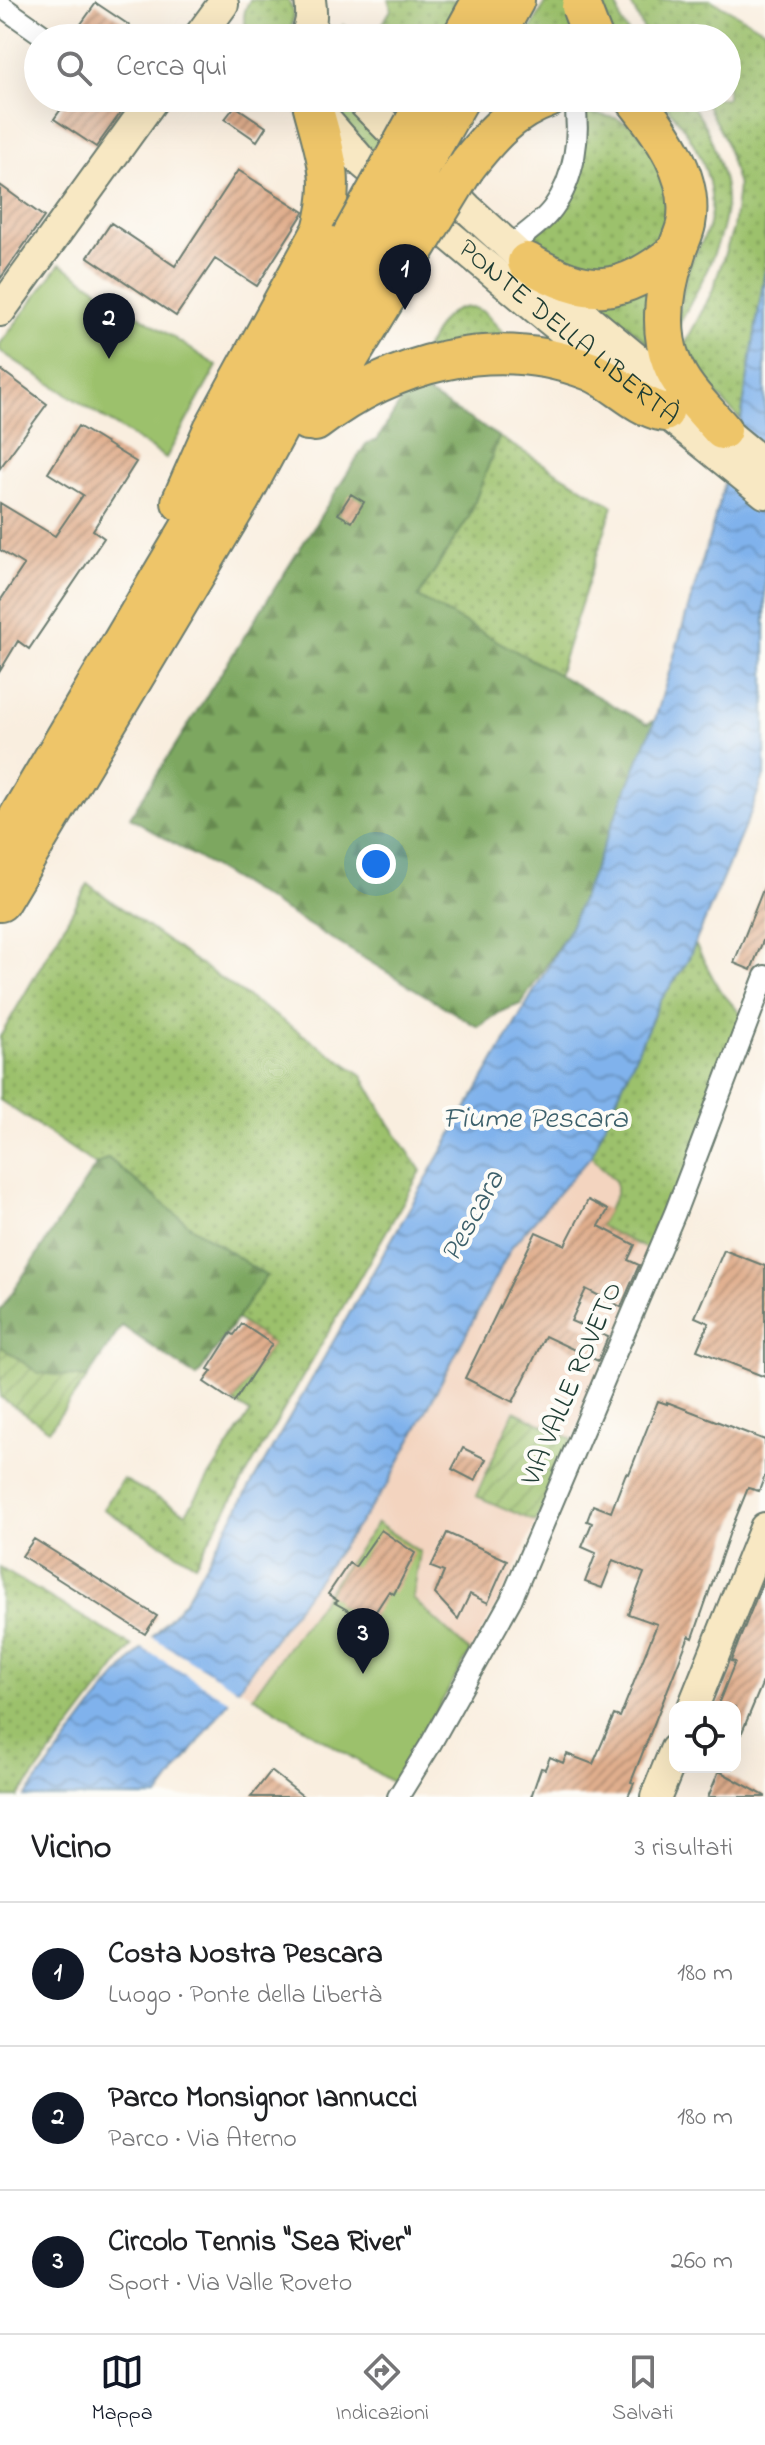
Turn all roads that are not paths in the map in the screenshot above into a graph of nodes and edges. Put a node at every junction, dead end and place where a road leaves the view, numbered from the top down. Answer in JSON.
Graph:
{"nodes":[{"id":1,"x":482,"y":0,"type":"edge"},
{"id":2,"x":515,"y":0,"type":"edge"},
{"id":3,"x":224,"y":2,"type":"edge"},
{"id":4,"x":0,"y":5,"type":"edge"},
{"id":5,"x":27,"y":24,"type":"edge"},
{"id":6,"x":208,"y":24,"type":"edge"},
{"id":7,"x":225,"y":24,"type":"edge"},
{"id":8,"x":469,"y":24,"type":"edge"},
{"id":9,"x":502,"y":24,"type":"edge"},
{"id":10,"x":136,"y":112,"type":"edge"},
{"id":11,"x":313,"y":112,"type":"edge"},
{"id":12,"x":320,"y":112,"type":"edge"},
{"id":13,"x":373,"y":112,"type":"edge"},
{"id":14,"x":519,"y":112,"type":"edge"},
{"id":15,"x":575,"y":112,"type":"edge"},
{"id":16,"x":644,"y":112,"type":"edge"},
{"id":17,"x":425,"y":121,"type":"edge"},
{"id":18,"x":676,"y":252,"type":"junction"},
{"id":19,"x":375,"y":254,"type":"junction"},
{"id":20,"x":518,"y":254,"type":"junction"},
{"id":21,"x":0,"y":311,"type":"edge"},
{"id":22,"x":642,"y":372,"type":"junction"},
{"id":23,"x":664,"y":412,"type":"joint"},
{"id":24,"x":722,"y":430,"type":"joint"},
{"id":25,"x":296,"y":436,"type":"junction"},
{"id":26,"x":765,"y":465,"type":"edge"},
{"id":27,"x":765,"y":493,"type":"edge"},
{"id":28,"x":178,"y":604,"type":"junction"},
{"id":29,"x":136,"y":617,"type":"junction"},
{"id":30,"x":49,"y":821,"type":"junction"},
{"id":31,"x":0,"y":848,"type":"edge"},
{"id":32,"x":0,"y":902,"type":"edge"},
{"id":33,"x":0,"y":934,"type":"edge"},
{"id":34,"x":765,"y":976,"type":"edge"},
{"id":35,"x":765,"y":1528,"type":"edge"},
{"id":36,"x":695,"y":1701,"type":"edge"},
{"id":37,"x":669,"y":1765,"type":"edge"},
{"id":38,"x":398,"y":1797,"type":"edge"},
{"id":39,"x":656,"y":1797,"type":"edge"}],
"edges":[{"from":1,"to":8,"type":"highway"},
{"from":2,"to":9,"type":"highway"},
{"from":3,"to":6,"type":"main road"},
{"from":3,"to":7,"type":"main road"},
{"from":4,"to":5,"type":"street"},
{"from":10,"to":21,"type":"main road"},
{"from":11,"to":29,"type":"highway"},
{"from":12,"to":22,"type":"main road","name":"PONTE DELLA LIBERTÀ"},
{"from":13,"to":20,"type":"main road","name":"PONTE DELLA LIBERTÀ"},
{"from":14,"to":19,"type":"highway","bridge":true},
{"from":15,"to":20,"type":"street"},
{"from":16,"to":18,"type":"highway"},
{"from":17,"to":19,"type":"highway","bridge":true},
{"from":18,"to":20,"type":"highway"},
{"from":18,"to":22,"type":"highway"},
{"from":19,"to":25,"type":"highway"},
{"from":19,"to":28,"type":"highway"},
{"from":19,"to":29,"type":"highway"},
{"from":20,"to":22,"type":"main road","name":"PONTE DELLA LIBERTÀ"},
{"from":22,"to":23,"type":"highway"},
{"from":22,"to":24,"type":"highway"},
{"from":22,"to":25,"type":"highway"},
{"from":23,"to":27,"type":"main road","name":"PONTE DELLA LIBERTÀ"},
{"from":24,"to":26,"type":"main road"},
{"from":25,"to":28,"type":"highway"},
{"from":28,"to":30,"type":"highway"},
{"from":29,"to":31,"type":"highway"},
{"from":30,"to":32,"type":"highway"},
{"from":30,"to":33,"type":"highway"},
{"from":34,"to":38,"type":"street","name":"VIA VALLE ROVETO"},
{"from":35,"to":36,"type":"main road"},
{"from":37,"to":39,"type":"main road"}]}
